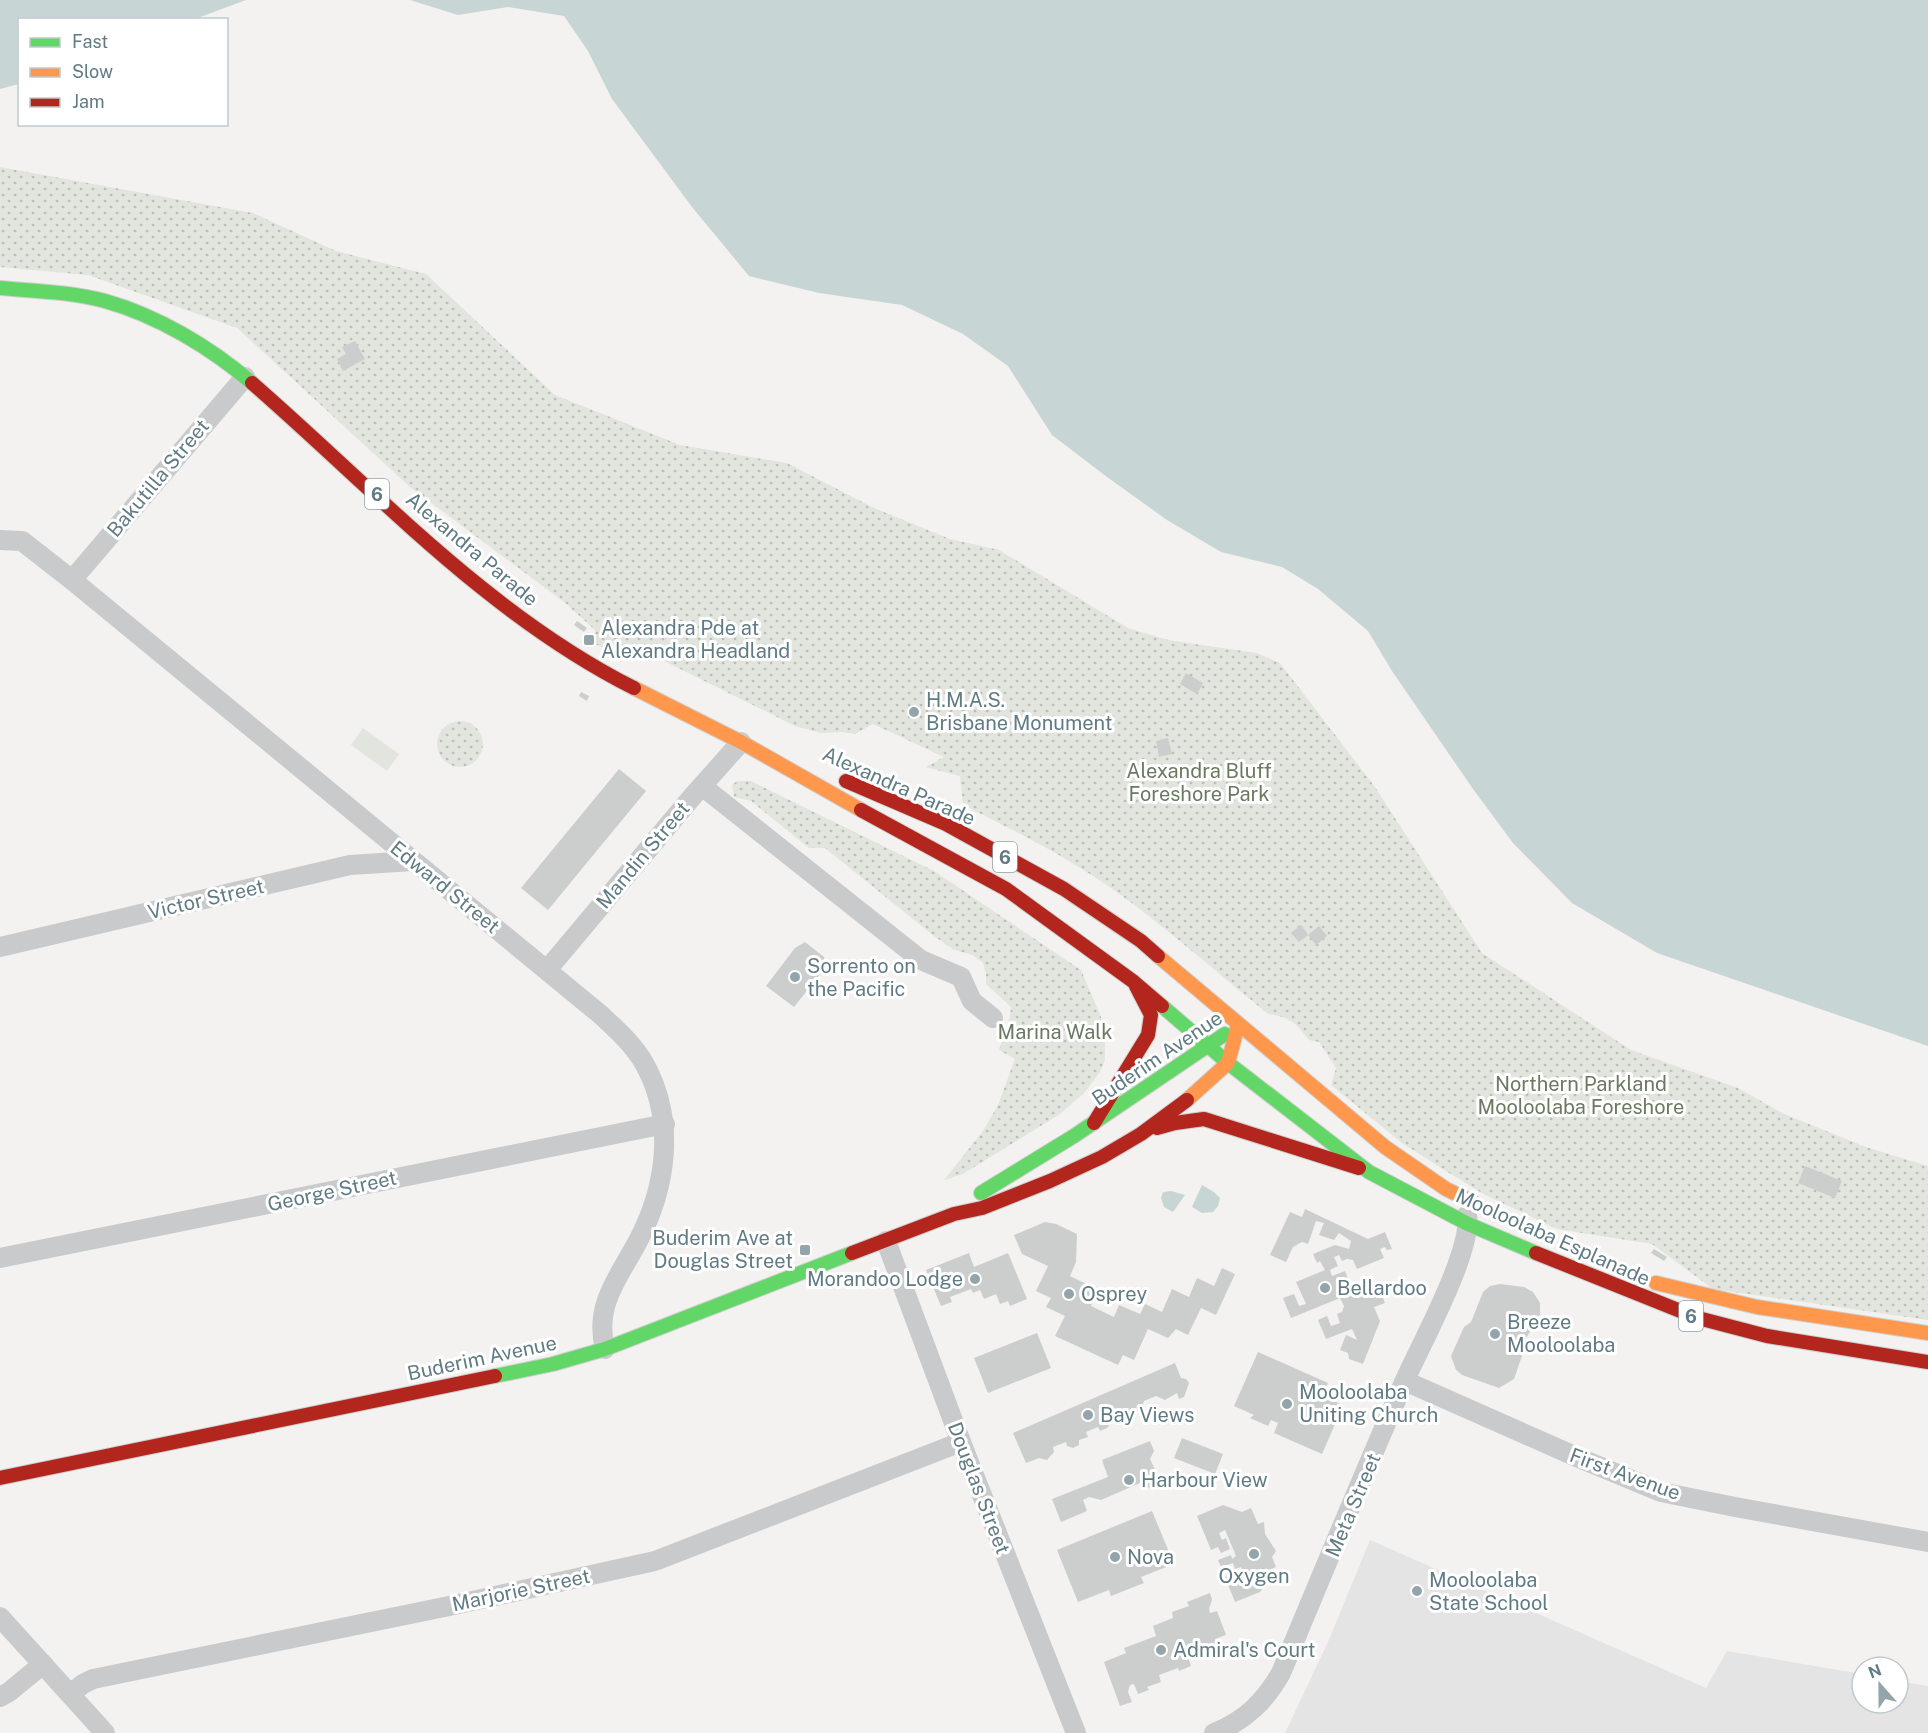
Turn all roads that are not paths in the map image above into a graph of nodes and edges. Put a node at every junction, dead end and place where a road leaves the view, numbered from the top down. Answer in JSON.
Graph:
{"nodes":[{"id":1,"x":0,"y":288,"type":"edge"},
{"id":2,"x":245,"y":377,"type":"junction"},
{"id":3,"x":0,"y":540,"type":"edge"},
{"id":4,"x":72,"y":580,"type":"junction"},
{"id":5,"x":741,"y":742,"type":"junction"},
{"id":6,"x":702,"y":786,"type":"junction"},
{"id":7,"x":413,"y":861,"type":"junction"},
{"id":8,"x":0,"y":947,"type":"edge"},
{"id":9,"x":548,"y":970,"type":"junction"},
{"id":10,"x":1134,"y":982,"type":"junction"},
{"id":11,"x":993,"y":1018,"type":"dead end"},
{"id":12,"x":1238,"y":1025,"type":"junction"},
{"id":13,"x":1208,"y":1045,"type":"junction"},
{"id":14,"x":1228,"y":1063,"type":"junction"},
{"id":15,"x":1094,"y":1123,"type":"junction"},
{"id":16,"x":664,"y":1124,"type":"junction"},
{"id":17,"x":1141,"y":1134,"type":"junction"},
{"id":18,"x":1369,"y":1172,"type":"junction"},
{"id":19,"x":1446,"y":1189,"type":"junction"},
{"id":20,"x":1487,"y":1209,"type":"dead end"},
{"id":21,"x":954,"y":1214,"type":"junction"},
{"id":22,"x":1468,"y":1224,"type":"junction"},
{"id":23,"x":886,"y":1241,"type":"junction"},
{"id":24,"x":0,"y":1258,"type":"edge"},
{"id":25,"x":1639,"y":1277,"type":"dead end"},
{"id":26,"x":1928,"y":1333,"type":"edge"},
{"id":27,"x":605,"y":1349,"type":"junction"},
{"id":28,"x":1928,"y":1362,"type":"edge"},
{"id":29,"x":1405,"y":1381,"type":"junction"},
{"id":30,"x":961,"y":1442,"type":"junction"},
{"id":31,"x":0,"y":1478,"type":"edge"},
{"id":32,"x":1928,"y":1542,"type":"edge"},
{"id":33,"x":0,"y":1617,"type":"edge"},
{"id":34,"x":43,"y":1664,"type":"junction"},
{"id":35,"x":70,"y":1694,"type":"junction"},
{"id":36,"x":0,"y":1697,"type":"edge"},
{"id":37,"x":105,"y":1733,"type":"edge"},
{"id":38,"x":1077,"y":1733,"type":"edge"},
{"id":39,"x":1214,"y":1733,"type":"edge"}],
"edges":[{"from":1,"to":2,"type":"main road","name":"Alexandra Parade","number":"6"},
{"from":2,"to":4,"type":"street","name":"Bakutilla Street"},
{"from":2,"to":5,"type":"main road","name":"Alexandra Parade","number":"6"},
{"from":3,"to":4,"type":"street","name":"Edward Street"},
{"from":4,"to":7,"type":"street","name":"Edward Street"},
{"from":5,"to":6,"type":"street","name":"Mandin Street"},
{"from":5,"to":10,"type":"main road","name":"Alexandra Parade","number":"6"},
{"from":5,"to":12,"type":"main road","name":"Alexandra Parade","number":"6"},
{"from":6,"to":9,"type":"street","name":"Mandin Street"},
{"from":6,"to":11,"type":"street"},
{"from":7,"to":8,"type":"street","name":"Victor Street"},
{"from":7,"to":9,"type":"street","name":"Edward Street"},
{"from":9,"to":16,"type":"street","name":"Edward Street"},
{"from":10,"to":13,"type":"main road","name":"Alexandra Parade","number":"6"},
{"from":10,"to":15,"type":"main road"},
{"from":12,"to":13,"type":"main road","name":"Buderim Avenue"},
{"from":12,"to":14,"type":"main road","name":"Buderim Avenue"},
{"from":12,"to":19,"type":"main road","name":"Mooloolaba Esplanade","number":"6"},
{"from":13,"to":14,"type":"main road","name":"Mooloolaba Esplanade","number":"6"},
{"from":13,"to":15,"type":"main road","name":"Buderim Avenue"},
{"from":14,"to":17,"type":"main road","name":"Buderim Avenue"},
{"from":14,"to":18,"type":"main road","name":"Mooloolaba Esplanade","number":"6"},
{"from":15,"to":21,"type":"main road","name":"Buderim Avenue"},
{"from":16,"to":24,"type":"street","name":"George Street"},
{"from":16,"to":27,"type":"street","name":"Edward Street"},
{"from":17,"to":18,"type":"main road"},
{"from":17,"to":21,"type":"main road","name":"Buderim Avenue"},
{"from":18,"to":22,"type":"main road","name":"Mooloolaba Esplanade","number":"6"},
{"from":19,"to":20,"type":"main road","name":"Mooloolaba Esplanade","number":"6"},
{"from":19,"to":22,"type":"street"},
{"from":21,"to":23,"type":"main road","name":"Buderim Avenue"},
{"from":22,"to":28,"type":"main road","name":"Mooloolaba Esplanade","number":"6"},
{"from":22,"to":29,"type":"street","name":"Meta Street"},
{"from":23,"to":27,"type":"main road","name":"Buderim Avenue"},
{"from":23,"to":30,"type":"street","name":"Douglas Street"},
{"from":25,"to":26,"type":"main road","name":"Mooloolaba Esplanade","number":"6"},
{"from":27,"to":31,"type":"main road","name":"Buderim Avenue"},
{"from":29,"to":32,"type":"street","name":"First Avenue"},
{"from":29,"to":39,"type":"street","name":"Meta Street"},
{"from":30,"to":35,"type":"street","name":"Marjorie Street"},
{"from":30,"to":38,"type":"street","name":"Douglas Street"},
{"from":33,"to":34,"type":"street"},
{"from":34,"to":35,"type":"street"},
{"from":34,"to":36,"type":"street"},
{"from":35,"to":37,"type":"street"}]}
